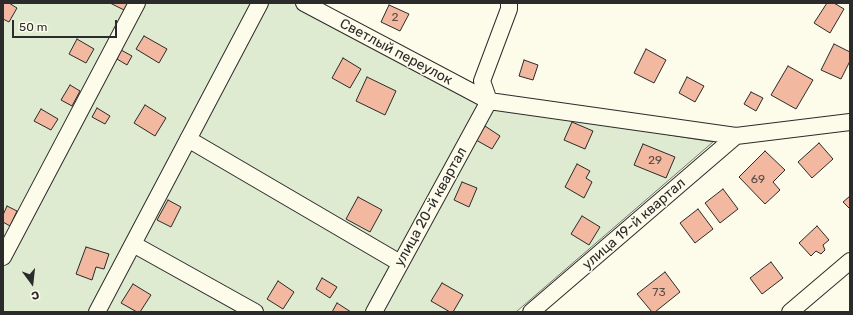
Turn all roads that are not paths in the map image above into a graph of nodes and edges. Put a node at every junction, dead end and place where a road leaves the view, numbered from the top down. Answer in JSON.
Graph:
{"nodes":[{"id":1,"x":137,"y":3,"type":"edge"},
{"id":2,"x":260,"y":3,"type":"edge"},
{"id":3,"x":304,"y":3,"type":"edge"},
{"id":4,"x":509,"y":3,"type":"edge"},
{"id":5,"x":489,"y":101,"type":"junction"},
{"id":6,"x":850,"y":122,"type":"edge"},
{"id":7,"x":736,"y":136,"type":"junction"},
{"id":8,"x":188,"y":140,"type":"junction"},
{"id":9,"x":133,"y":244,"type":"junction"},
{"id":10,"x":3,"y":257,"type":"edge"},
{"id":11,"x":850,"y":261,"type":"edge"},
{"id":12,"x":400,"y":263,"type":"junction"},
{"id":13,"x":97,"y":312,"type":"edge"},
{"id":14,"x":255,"y":312,"type":"edge"},
{"id":15,"x":374,"y":312,"type":"edge"},
{"id":16,"x":531,"y":312,"type":"edge"},
{"id":17,"x":790,"y":312,"type":"edge"}],
"edges":[{"from":1,"to":10,"type":"street"},
{"from":2,"to":8,"type":"street"},
{"from":3,"to":5,"type":"street","name":"Светлый переулок"},
{"from":4,"to":5,"type":"street"},
{"from":5,"to":7,"type":"street","name":"Светлый переулок"},
{"from":5,"to":12,"type":"street","name":"улица 20-й квартал"},
{"from":6,"to":7,"type":"street","name":"Светлый переулок"},
{"from":7,"to":16,"type":"street","name":"улица 19-й квартал"},
{"from":8,"to":9,"type":"street"},
{"from":8,"to":12,"type":"street"},
{"from":9,"to":13,"type":"street"},
{"from":9,"to":14,"type":"street"},
{"from":11,"to":17,"type":"street"},
{"from":12,"to":15,"type":"street","name":"улица 20-й квартал"}]}
